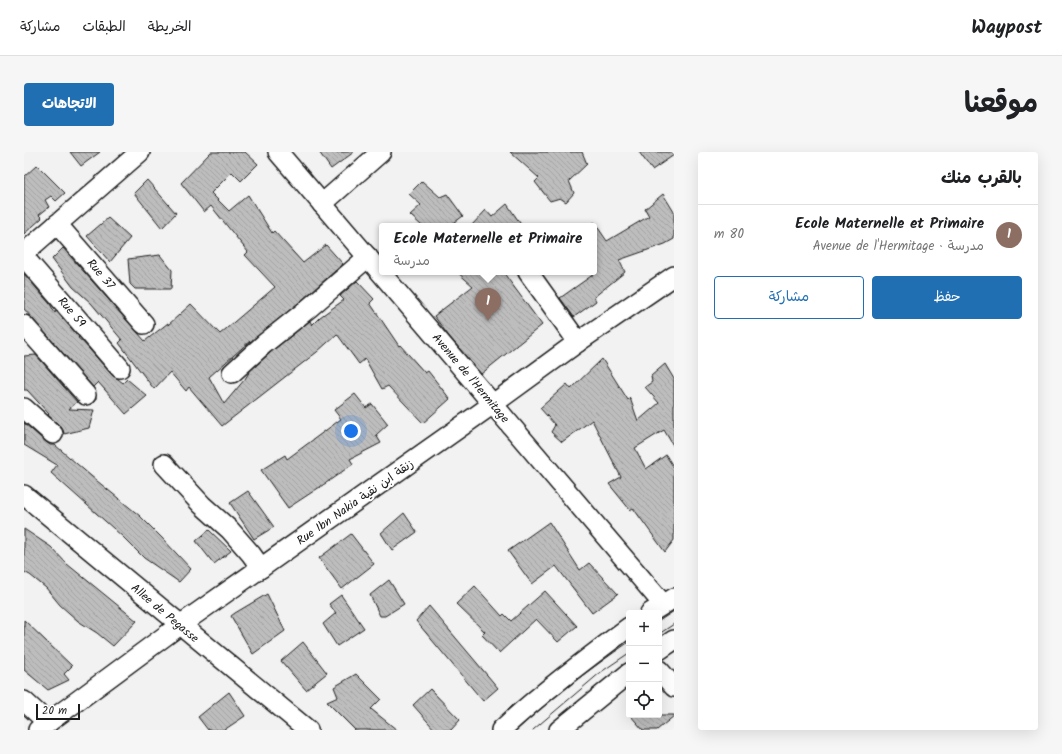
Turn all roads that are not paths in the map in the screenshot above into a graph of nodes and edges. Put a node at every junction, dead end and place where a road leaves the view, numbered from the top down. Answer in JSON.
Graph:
{"nodes":[{"id":1,"x":140,"y":152,"type":"edge"},
{"id":2,"x":278,"y":152,"type":"edge"},
{"id":3,"x":381,"y":152,"type":"edge"},
{"id":4,"x":322,"y":204,"type":"junction"},
{"id":5,"x":57,"y":224,"type":"junction"},
{"id":6,"x":24,"y":253,"type":"edge"},
{"id":7,"x":24,"y":257,"type":"edge"},
{"id":8,"x":368,"y":257,"type":"junction"},
{"id":9,"x":379,"y":270,"type":"edge"},
{"id":10,"x":383,"y":275,"type":"edge"},
{"id":11,"x":530,"y":275,"type":"edge"},
{"id":12,"x":674,"y":276,"type":"edge"},
{"id":13,"x":144,"y":324,"type":"dead end"},
{"id":14,"x":24,"y":325,"type":"edge"},
{"id":15,"x":578,"y":342,"type":"junction"},
{"id":16,"x":120,"y":368,"type":"dead end"},
{"id":17,"x":232,"y":373,"type":"dead end"},
{"id":18,"x":86,"y":395,"type":"dead end"},
{"id":19,"x":493,"y":404,"type":"junction"},
{"id":20,"x":24,"y":408,"type":"edge"},
{"id":21,"x":53,"y":434,"type":"dead end"},
{"id":22,"x":164,"y":464,"type":"dead end"},
{"id":23,"x":24,"y":495,"type":"edge"},
{"id":24,"x":261,"y":568,"type":"junction"},
{"id":25,"x":662,"y":605,"type":"edge"},
{"id":26,"x":180,"y":625,"type":"junction"},
{"id":27,"x":626,"y":629,"type":"edge"},
{"id":28,"x":674,"y":640,"type":"edge"},
{"id":29,"x":662,"y":648,"type":"edge"},
{"id":30,"x":662,"y":674,"type":"edge"},
{"id":31,"x":626,"y":675,"type":"edge"},
{"id":32,"x":674,"y":688,"type":"edge"},
{"id":33,"x":24,"y":701,"type":"edge"},
{"id":34,"x":43,"y":726,"type":"edge"},
{"id":35,"x":308,"y":730,"type":"edge"},
{"id":36,"x":501,"y":730,"type":"edge"},
{"id":37,"x":559,"y":730,"type":"edge"}],
"edges":[{"from":1,"to":5,"type":"street"},
{"from":2,"to":4,"type":"street","name":"Avenue de l'Hermitage"},
{"from":3,"to":4,"type":"street"},
{"from":4,"to":8,"type":"street","name":"Avenue de l'Hermitage"},
{"from":5,"to":6,"type":"street"},
{"from":5,"to":13,"type":"street","name":"Rue 37"},
{"from":7,"to":16,"type":"street","name":"Rue 59"},
{"from":8,"to":9,"type":"street","name":"Avenue de l'Hermitage"},
{"from":8,"to":17,"type":"street"},
{"from":10,"to":19,"type":"street","name":"Avenue de l'Hermitage"},
{"from":11,"to":15,"type":"street"},
{"from":12,"to":15,"type":"street","name":"Rue Ibn Nakia زنقة ابن نقية"},
{"from":14,"to":18,"type":"street"},
{"from":15,"to":19,"type":"street","name":"Rue Ibn Nakia زنقة ابن نقية"},
{"from":19,"to":24,"type":"street","name":"Rue Ibn Nakia زنقة ابن نقية"},
{"from":19,"to":25,"type":"street","name":"Avenue de l'Hermitage"},
{"from":20,"to":21,"type":"street"},
{"from":22,"to":24,"type":"street"},
{"from":23,"to":26,"type":"street","name":"Allee de Pegasse"},
{"from":24,"to":26,"type":"street","name":"Rue Ibn Nakia زنقة ابن نقية"},
{"from":26,"to":34,"type":"street","name":"Rue Ibn Nakia زنقة ابن نقية"},
{"from":26,"to":35,"type":"street","name":"Allee de Pegasse"},
{"from":27,"to":36,"type":"street"},
{"from":28,"to":29,"type":"street"},
{"from":30,"to":32,"type":"street"},
{"from":31,"to":37,"type":"street"},
{"from":33,"to":34,"type":"street"}]}
